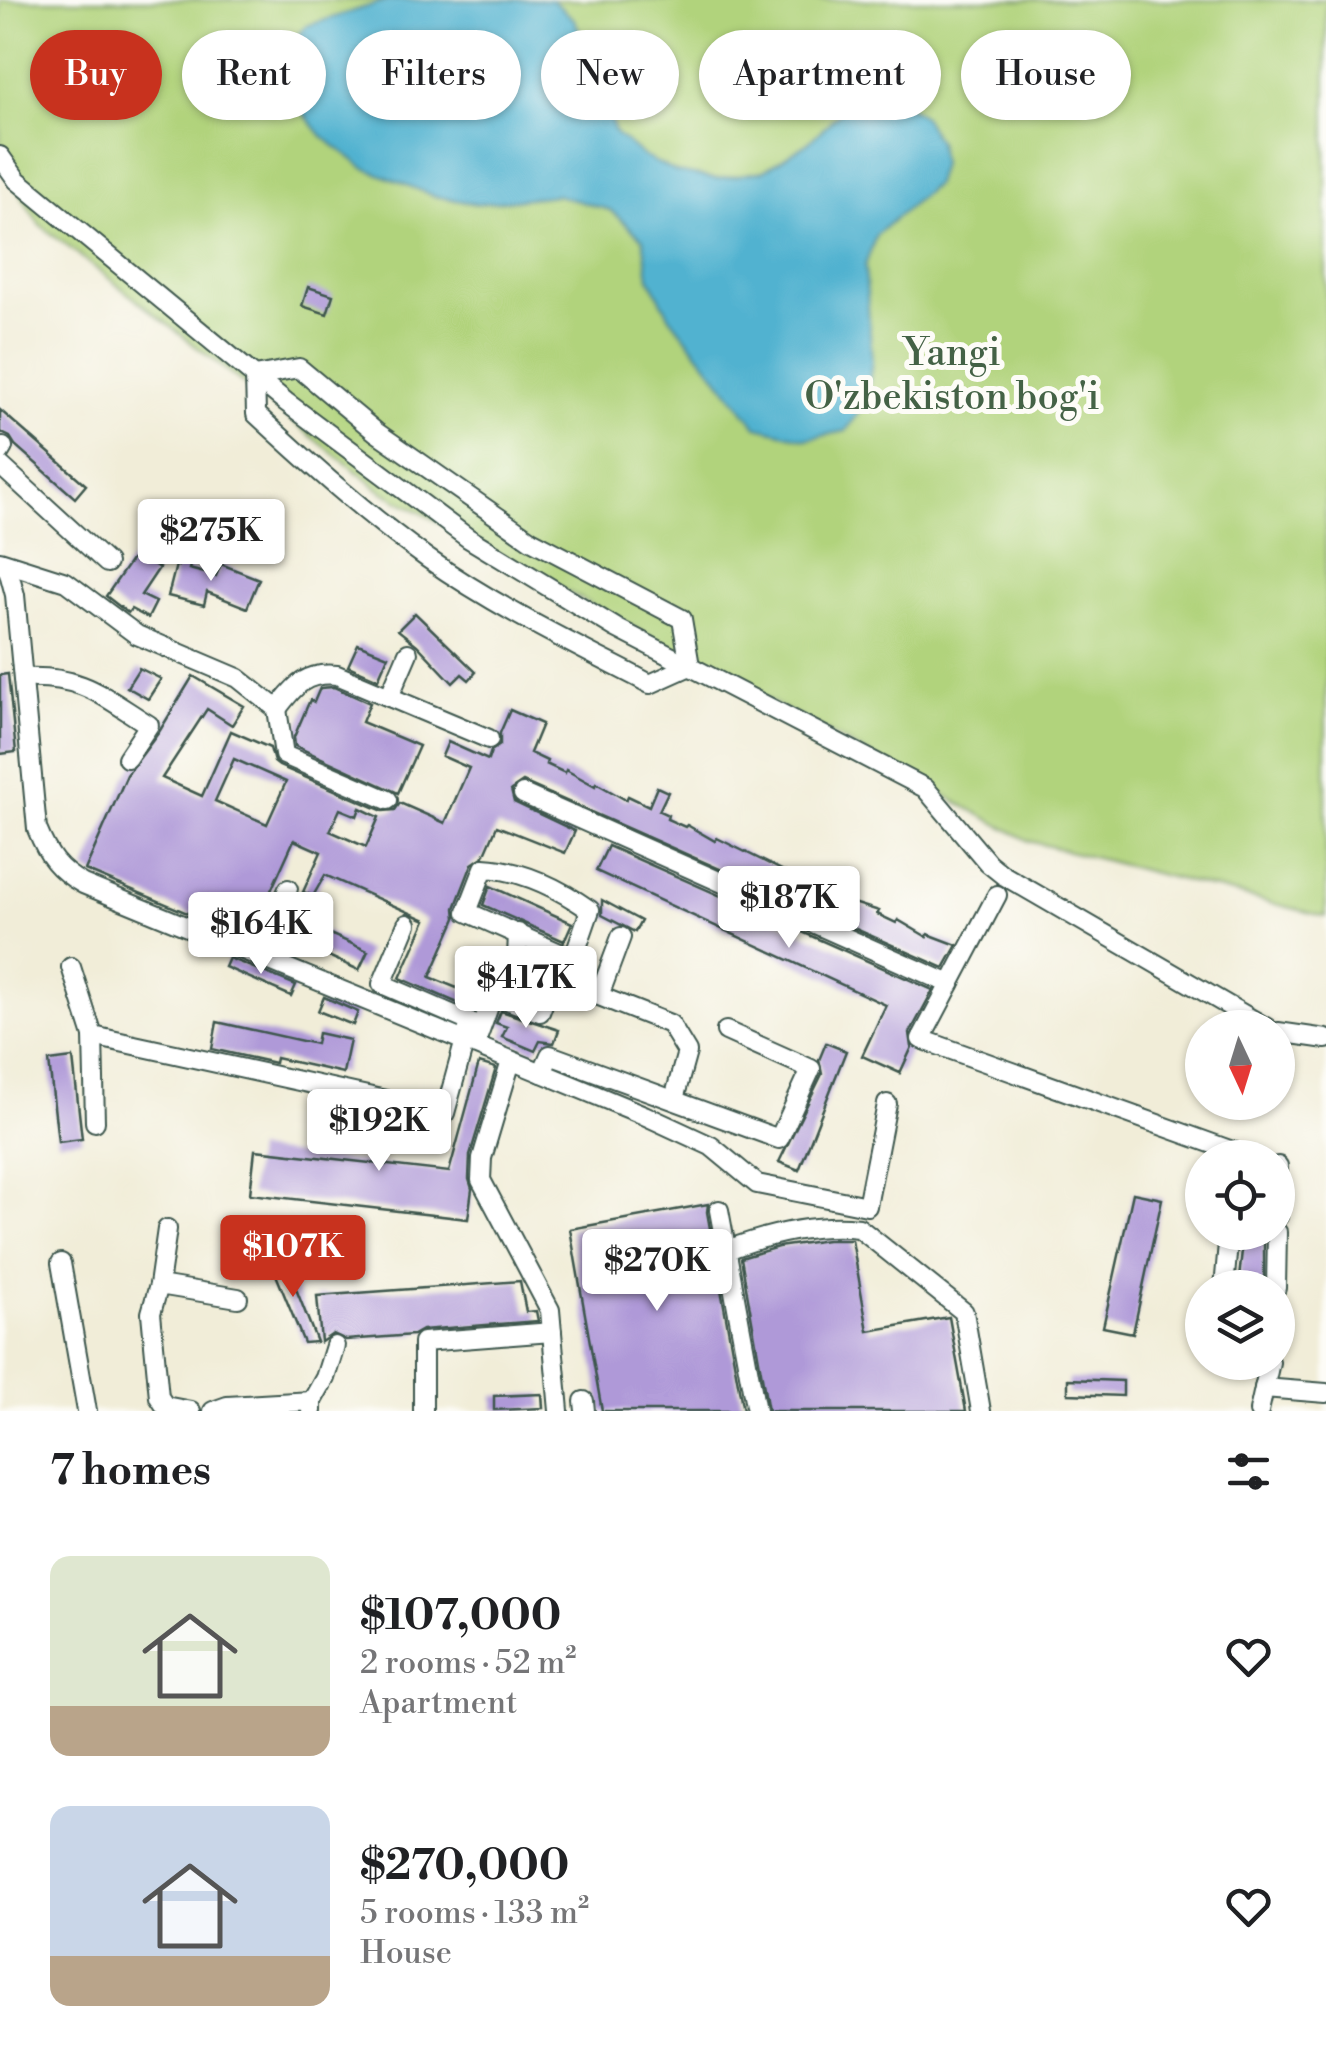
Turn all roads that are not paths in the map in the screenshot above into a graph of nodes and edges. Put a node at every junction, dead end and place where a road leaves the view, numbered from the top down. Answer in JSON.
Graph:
{"nodes":[{"id":1,"x":0,"y":156,"type":"edge"},
{"id":2,"x":255,"y":376,"type":"junction"},
{"id":3,"x":1,"y":455,"type":"edge"},
{"id":4,"x":0,"y":562,"type":"edge"},
{"id":5,"x":107,"y":563,"type":"dead end"},
{"id":6,"x":408,"y":652,"type":"dead end"},
{"id":7,"x":690,"y":666,"type":"junction"},
{"id":8,"x":23,"y":678,"type":"junction"},
{"id":9,"x":389,"y":697,"type":"junction"},
{"id":10,"x":277,"y":709,"type":"junction"},
{"id":11,"x":490,"y":739,"type":"dead end"},
{"id":12,"x":127,"y":758,"type":"dead end"},
{"id":13,"x":523,"y":794,"type":"dead end"},
{"id":14,"x":388,"y":800,"type":"dead end"},
{"id":15,"x":288,"y":889,"type":"dead end"},
{"id":16,"x":998,"y":895,"type":"dead end"},
{"id":17,"x":406,"y":924,"type":"dead end"},
{"id":18,"x":518,"y":933,"type":"junction"},
{"id":19,"x":622,"y":937,"type":"dead end"},
{"id":20,"x":259,"y":957,"type":"junction"},
{"id":21,"x":573,"y":959,"type":"junction"},
{"id":22,"x":71,"y":967,"type":"dead end"},
{"id":23,"x":950,"y":984,"type":"junction"},
{"id":24,"x":501,"y":998,"type":"junction"},
{"id":25,"x":1236,"y":1010,"type":"edge"},
{"id":26,"x":726,"y":1031,"type":"dead end"},
{"id":27,"x":1295,"y":1035,"type":"edge"},
{"id":28,"x":92,"y":1036,"type":"junction"},
{"id":29,"x":1326,"y":1040,"type":"edge"},
{"id":30,"x":469,"y":1043,"type":"junction"},
{"id":31,"x":511,"y":1061,"type":"junction"},
{"id":32,"x":542,"y":1073,"type":"junction"},
{"id":33,"x":674,"y":1099,"type":"junction"},
{"id":34,"x":888,"y":1104,"type":"dead end"},
{"id":35,"x":95,"y":1122,"type":"dead end"},
{"id":36,"x":1202,"y":1140,"type":"edge"},
{"id":37,"x":719,"y":1210,"type":"dead end"},
{"id":38,"x":167,"y":1228,"type":"dead end"},
{"id":39,"x":726,"y":1250,"type":"junction"},
{"id":40,"x":61,"y":1263,"type":"dead end"},
{"id":41,"x":158,"y":1285,"type":"junction"},
{"id":42,"x":238,"y":1298,"type":"dead end"},
{"id":43,"x":552,"y":1332,"type":"junction"},
{"id":44,"x":335,"y":1346,"type":"dead end"},
{"id":45,"x":1266,"y":1380,"type":"edge"},
{"id":46,"x":1264,"y":1388,"type":"junction"},
{"id":47,"x":1326,"y":1393,"type":"edge"},
{"id":48,"x":312,"y":1406,"type":"edge"},
{"id":49,"x":88,"y":1411,"type":"edge"},
{"id":50,"x":191,"y":1411,"type":"edge"},
{"id":51,"x":214,"y":1411,"type":"edge"},
{"id":52,"x":423,"y":1411,"type":"edge"},
{"id":53,"x":559,"y":1411,"type":"edge"},
{"id":54,"x":756,"y":1411,"type":"edge"},
{"id":55,"x":980,"y":1411,"type":"edge"},
{"id":56,"x":1259,"y":1411,"type":"edge"}],
"edges":[{"from":1,"to":2,"type":"street"},
{"from":2,"to":7,"type":"street"},
{"from":2,"to":7,"type":"street"},
{"from":2,"to":7,"type":"street"},
{"from":3,"to":5,"type":"street"},
{"from":4,"to":8,"type":"street"},
{"from":4,"to":10,"type":"street"},
{"from":6,"to":9,"type":"street"},
{"from":7,"to":25,"type":"street"},
{"from":8,"to":12,"type":"street"},
{"from":8,"to":20,"type":"street"},
{"from":9,"to":10,"type":"street"},
{"from":9,"to":11,"type":"street"},
{"from":10,"to":14,"type":"street"},
{"from":13,"to":23,"type":"street"},
{"from":15,"to":20,"type":"street"},
{"from":16,"to":23,"type":"street"},
{"from":17,"to":30,"type":"street"},
{"from":18,"to":21,"type":"street"},
{"from":18,"to":21,"type":"street"},
{"from":18,"to":24,"type":"street"},
{"from":19,"to":33,"type":"street"},
{"from":20,"to":30,"type":"street"},
{"from":21,"to":24,"type":"street"},
{"from":22,"to":28,"type":"street"},
{"from":23,"to":36,"type":"street"},
{"from":24,"to":30,"type":"street"},
{"from":26,"to":33,"type":"street"},
{"from":27,"to":29,"type":"street"},
{"from":28,"to":30,"type":"street"},
{"from":28,"to":35,"type":"street"},
{"from":30,"to":31,"type":"street"},
{"from":31,"to":32,"type":"street"},
{"from":31,"to":43,"type":"street"},
{"from":32,"to":33,"type":"street"},
{"from":32,"to":34,"type":"street"},
{"from":37,"to":39,"type":"street"},
{"from":38,"to":41,"type":"street"},
{"from":39,"to":54,"type":"street"},
{"from":39,"to":55,"type":"street"},
{"from":40,"to":49,"type":"street"},
{"from":41,"to":42,"type":"street"},
{"from":41,"to":50,"type":"street"},
{"from":43,"to":52,"type":"street"},
{"from":43,"to":53,"type":"street"},
{"from":44,"to":48,"type":"street"},
{"from":45,"to":46,"type":"street"},
{"from":46,"to":47,"type":"street"},
{"from":46,"to":56,"type":"street"},
{"from":48,"to":51,"type":"street"}]}
